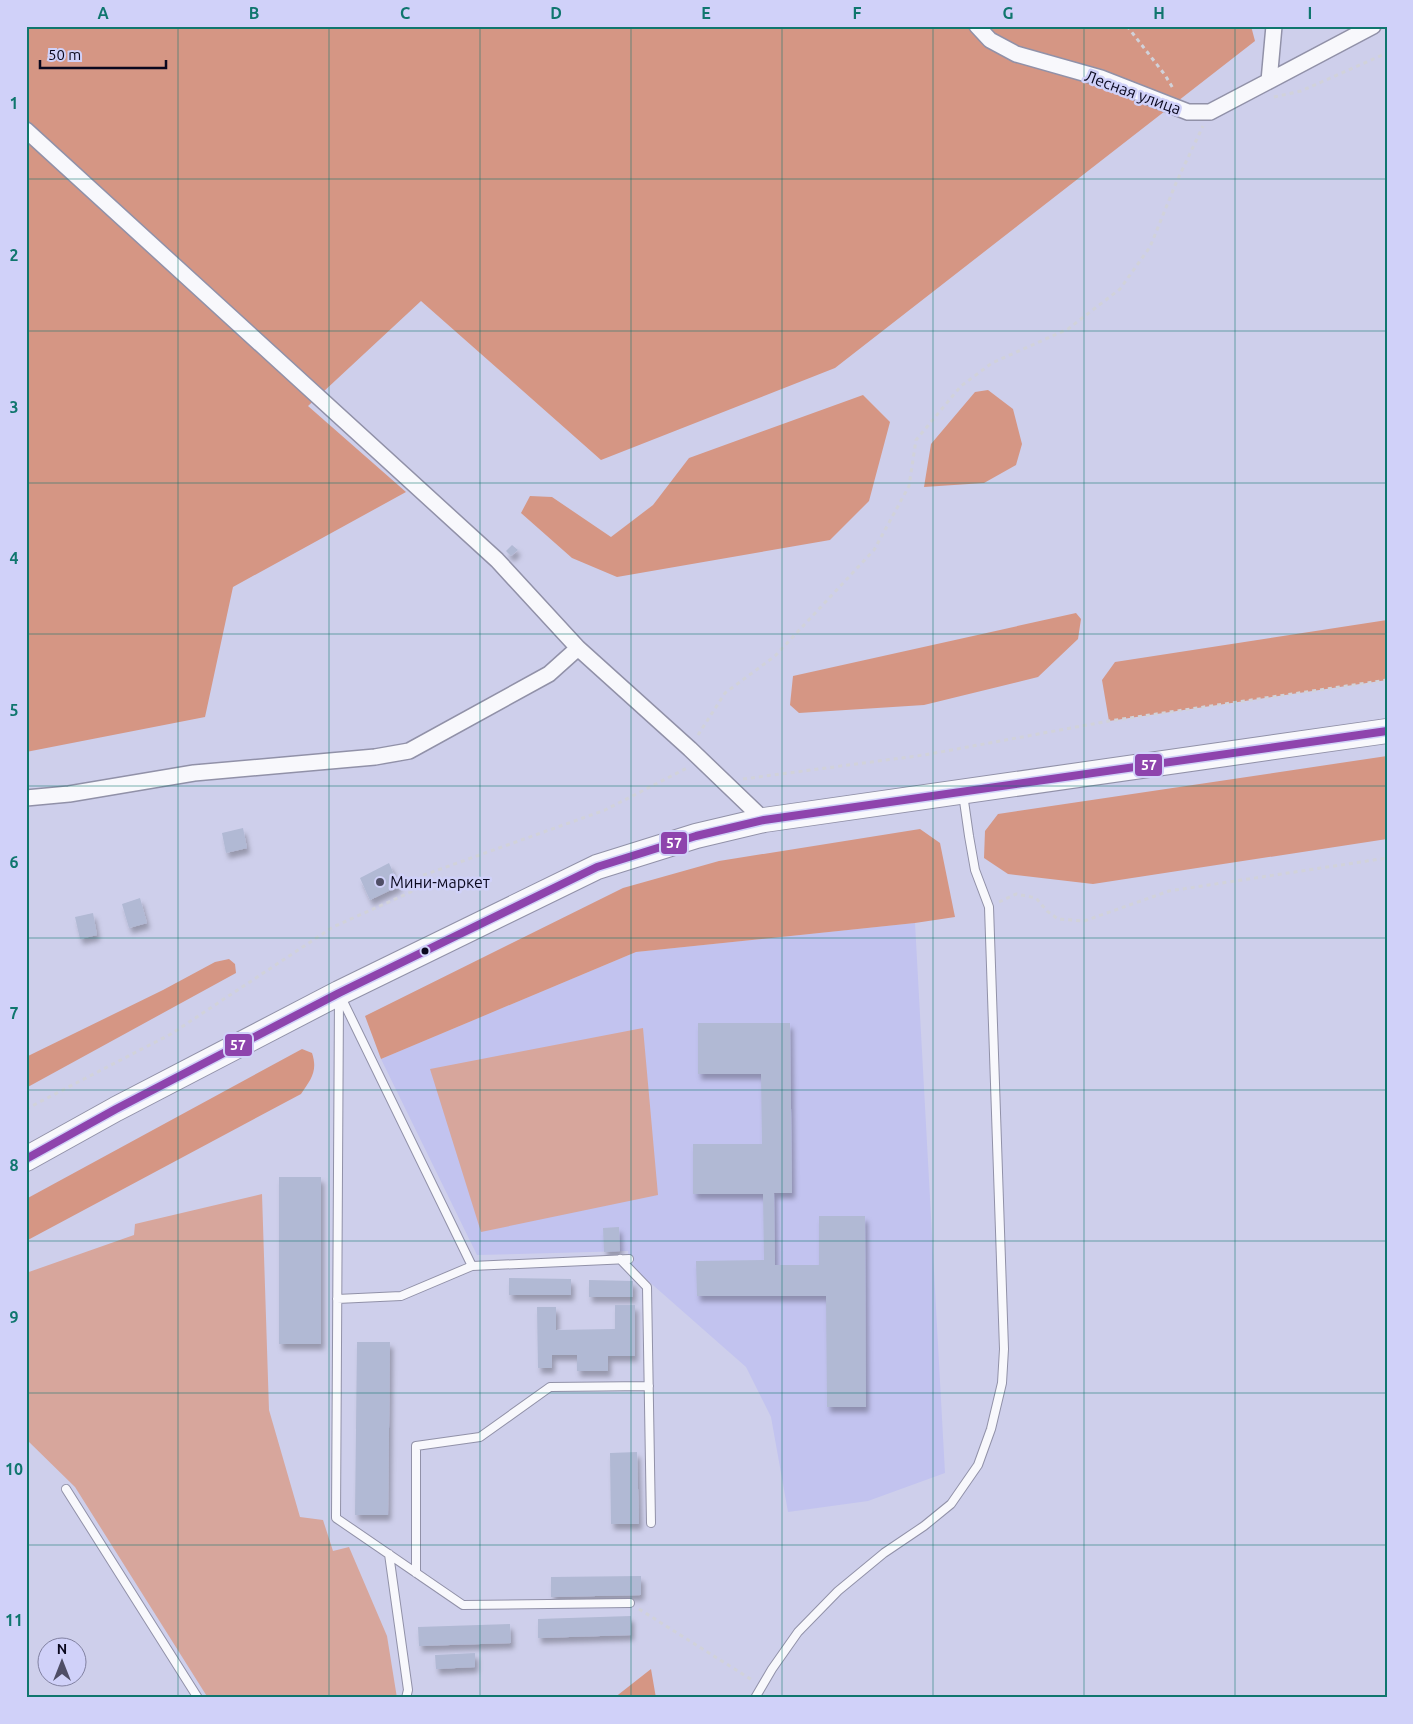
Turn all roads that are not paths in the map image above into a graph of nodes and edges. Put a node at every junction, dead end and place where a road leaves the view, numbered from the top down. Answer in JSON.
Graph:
{"nodes":[{"id":1,"x":977,"y":26,"type":"edge"},
{"id":2,"x":1274,"y":26,"type":"edge"},
{"id":3,"x":1373,"y":26,"type":"edge"},
{"id":4,"x":1269,"y":81,"type":"junction"},
{"id":5,"x":26,"y":130,"type":"edge"},
{"id":6,"x":578,"y":648,"type":"junction"},
{"id":7,"x":1387,"y":730,"type":"edge"},
{"id":8,"x":963,"y":792,"type":"junction"},
{"id":9,"x":26,"y":798,"type":"edge"},
{"id":10,"x":764,"y":820,"type":"junction"},
{"id":11,"x":339,"y":993,"type":"junction"},
{"id":12,"x":26,"y":1159,"type":"edge"},
{"id":13,"x":620,"y":1259,"type":"junction"},
{"id":14,"x":629,"y":1259,"type":"dead end"},
{"id":15,"x":472,"y":1266,"type":"junction"},
{"id":16,"x":337,"y":1299,"type":"junction"},
{"id":17,"x":649,"y":1386,"type":"junction"},
{"id":18,"x":66,"y":1489,"type":"dead end"},
{"id":19,"x":651,"y":1523,"type":"dead end"},
{"id":20,"x":389,"y":1554,"type":"junction"},
{"id":21,"x":416,"y":1573,"type":"junction"},
{"id":22,"x":630,"y":1603,"type":"road end"},
{"id":23,"x":198,"y":1698,"type":"edge"},
{"id":24,"x":406,"y":1698,"type":"edge"},
{"id":25,"x":755,"y":1698,"type":"edge"}],
"edges":[{"from":1,"to":4,"type":"street","name":"Лесная улица"},
{"from":2,"to":4,"type":"street"},
{"from":3,"to":4,"type":"street","name":"Лесная улица"},
{"from":5,"to":6,"type":"street"},
{"from":6,"to":9,"type":"street"},
{"from":6,"to":10,"type":"street"},
{"from":7,"to":8,"type":"main road"},
{"from":8,"to":10,"type":"main road"},
{"from":8,"to":25,"type":"lane"},
{"from":10,"to":11,"type":"main road"},
{"from":11,"to":12,"type":"main road"},
{"from":11,"to":15,"type":"lane"},
{"from":11,"to":16,"type":"lane"},
{"from":13,"to":14,"type":"lane"},
{"from":13,"to":15,"type":"lane"},
{"from":13,"to":17,"type":"lane"},
{"from":15,"to":16,"type":"lane"},
{"from":16,"to":20,"type":"lane"},
{"from":17,"to":19,"type":"lane"},
{"from":17,"to":21,"type":"lane"},
{"from":18,"to":23,"type":"lane"},
{"from":20,"to":21,"type":"lane"},
{"from":20,"to":24,"type":"lane"},
{"from":21,"to":22,"type":"lane"}]}
